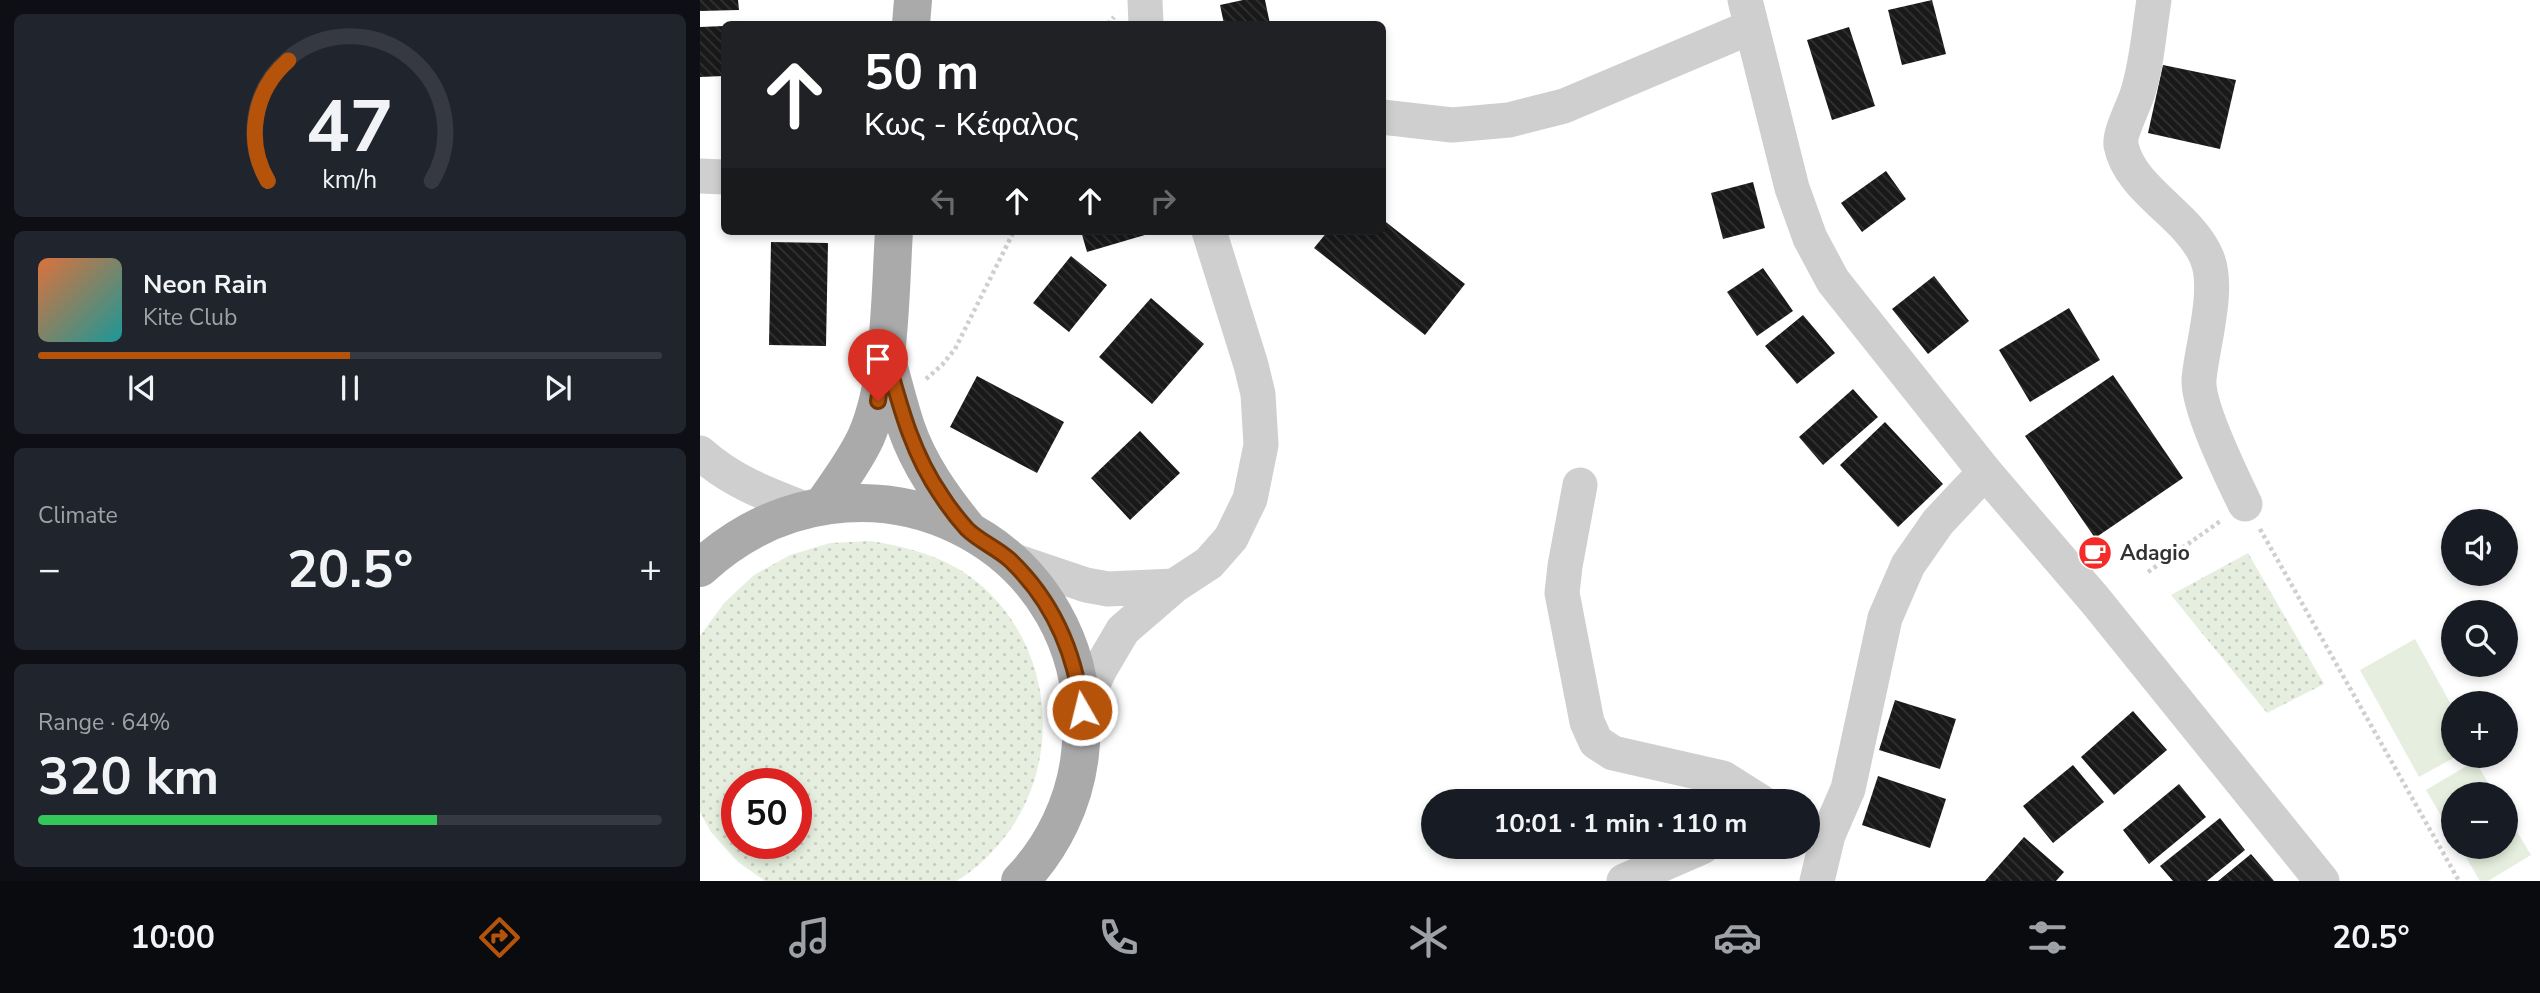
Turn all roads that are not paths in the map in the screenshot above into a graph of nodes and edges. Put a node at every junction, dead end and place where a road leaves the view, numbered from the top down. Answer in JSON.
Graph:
{"nodes":[{"id":1,"x":913,"y":0,"type":"edge"},
{"id":2,"x":1145,"y":0,"type":"edge"},
{"id":3,"x":2154,"y":0,"type":"edge"},
{"id":4,"x":1748,"y":14,"type":"edge"},
{"id":5,"x":911,"y":21,"type":"edge"},
{"id":6,"x":1146,"y":21,"type":"edge"},
{"id":7,"x":1386,"y":117,"type":"edge"},
{"id":8,"x":700,"y":176,"type":"edge"},
{"id":9,"x":721,"y":177,"type":"edge"},
{"id":10,"x":894,"y":235,"type":"edge"},
{"id":11,"x":1210,"y":235,"type":"edge"},
{"id":12,"x":885,"y":352,"type":"junction"},
{"id":13,"x":700,"y":453,"type":"edge"},
{"id":14,"x":1985,"y":472,"type":"junction"},
{"id":15,"x":1580,"y":485,"type":"dead end"},
{"id":16,"x":2245,"y":504,"type":"road end"},
{"id":17,"x":814,"y":507,"type":"junction"},
{"id":18,"x":968,"y":530,"type":"junction"},
{"id":19,"x":1009,"y":559,"type":"junction"},
{"id":20,"x":700,"y":568,"type":"edge"},
{"id":21,"x":1174,"y":586,"type":"junction"},
{"id":22,"x":1082,"y":739,"type":"junction"},
{"id":23,"x":1741,"y":789,"type":"edge"},
{"id":24,"x":1820,"y":828,"type":"edge"},
{"id":25,"x":1674,"y":859,"type":"edge"},
{"id":26,"x":1817,"y":859,"type":"edge"},
{"id":27,"x":1020,"y":881,"type":"edge"},
{"id":28,"x":1624,"y":881,"type":"edge"},
{"id":29,"x":1817,"y":881,"type":"edge"},
{"id":30,"x":2322,"y":881,"type":"edge"}],
"edges":[{"from":1,"to":5,"type":"main road"},
{"from":2,"to":6,"type":"street"},
{"from":3,"to":16,"type":"street"},
{"from":4,"to":7,"type":"street"},
{"from":4,"to":14,"type":"street"},
{"from":8,"to":9,"type":"street"},
{"from":10,"to":12,"type":"main road"},
{"from":11,"to":21,"type":"street"},
{"from":12,"to":17,"type":"main road"},
{"from":12,"to":18,"type":"main road"},
{"from":13,"to":17,"type":"street"},
{"from":14,"to":24,"type":"street"},
{"from":14,"to":30,"type":"street"},
{"from":15,"to":23,"type":"street"},
{"from":17,"to":18,"type":"main road"},
{"from":17,"to":20,"type":"main road"},
{"from":18,"to":19,"type":"main road"},
{"from":19,"to":21,"type":"street"},
{"from":19,"to":22,"type":"main road"},
{"from":21,"to":22,"type":"street"},
{"from":22,"to":27,"type":"main road"},
{"from":25,"to":28,"type":"street"},
{"from":26,"to":29,"type":"street"}]}
